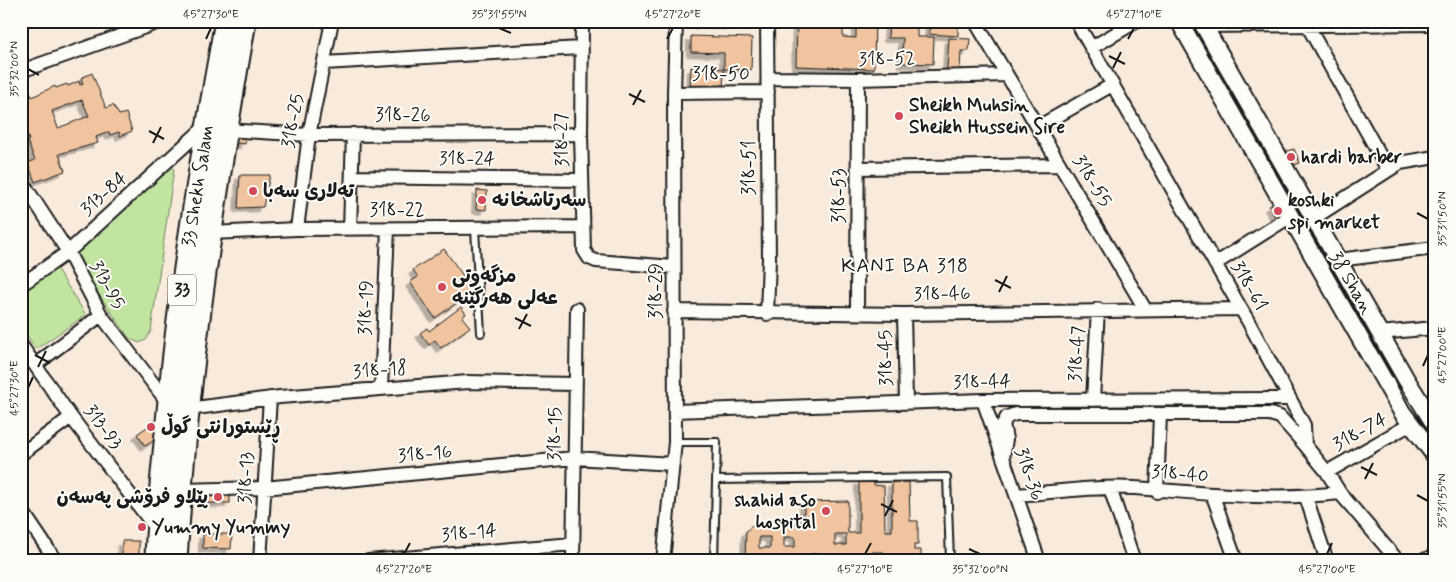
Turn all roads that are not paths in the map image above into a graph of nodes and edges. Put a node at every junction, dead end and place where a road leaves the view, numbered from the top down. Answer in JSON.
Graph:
{"nodes":[{"id":1,"x":162,"y":21,"type":"edge"},
{"id":2,"x":226,"y":21,"type":"edge"},
{"id":3,"x":245,"y":21,"type":"edge"},
{"id":4,"x":332,"y":21,"type":"edge"},
{"id":5,"x":582,"y":21,"type":"edge"},
{"id":6,"x":676,"y":21,"type":"edge"},
{"id":7,"x":767,"y":21,"type":"edge"},
{"id":8,"x":975,"y":21,"type":"edge"},
{"id":9,"x":1076,"y":21,"type":"edge"},
{"id":10,"x":1137,"y":21,"type":"edge"},
{"id":11,"x":1179,"y":21,"type":"edge"},
{"id":12,"x":1202,"y":23,"type":"edge"},
{"id":13,"x":1306,"y":23,"type":"edge"},
{"id":14,"x":1435,"y":24,"type":"edge"},
{"id":15,"x":581,"y":48,"type":"junction"},
{"id":16,"x":1091,"y":48,"type":"junction"},
{"id":17,"x":324,"y":63,"type":"junction"},
{"id":18,"x":21,"y":71,"type":"edge"},
{"id":19,"x":1007,"y":75,"type":"junction"},
{"id":20,"x":768,"y":78,"type":"junction"},
{"id":21,"x":858,"y":79,"type":"junction"},
{"id":22,"x":1112,"y":85,"type":"junction"},
{"id":23,"x":674,"y":92,"type":"junction"},
{"id":24,"x":768,"y":92,"type":"junction"},
{"id":25,"x":1038,"y":127,"type":"junction"},
{"id":26,"x":216,"y":128,"type":"junction"},
{"id":27,"x":353,"y":134,"type":"junction"},
{"id":28,"x":581,"y":134,"type":"junction"},
{"id":29,"x":309,"y":135,"type":"junction"},
{"id":30,"x":1435,"y":157,"type":"edge"},
{"id":31,"x":1060,"y":165,"type":"junction"},
{"id":32,"x":858,"y":168,"type":"junction"},
{"id":33,"x":1388,"y":170,"type":"junction"},
{"id":34,"x":352,"y":177,"type":"junction"},
{"id":35,"x":21,"y":180,"type":"edge"},
{"id":36,"x":581,"y":180,"type":"junction"},
{"id":37,"x":1291,"y":216,"type":"junction"},
{"id":38,"x":1314,"y":218,"type":"junction"},
{"id":39,"x":583,"y":227,"type":"junction"},
{"id":40,"x":297,"y":229,"type":"junction"},
{"id":41,"x":350,"y":229,"type":"junction"},
{"id":42,"x":388,"y":229,"type":"junction"},
{"id":43,"x":475,"y":229,"type":"junction"},
{"id":44,"x":211,"y":233,"type":"junction"},
{"id":45,"x":1435,"y":248,"type":"edge"},
{"id":46,"x":68,"y":252,"type":"junction"},
{"id":47,"x":1338,"y":260,"type":"junction"},
{"id":48,"x":1215,"y":264,"type":"junction"},
{"id":49,"x":674,"y":267,"type":"junction"},
{"id":50,"x":21,"y":285,"type":"edge"},
{"id":51,"x":577,"y":309,"type":"dead end"},
{"id":52,"x":1145,"y":309,"type":"junction"},
{"id":53,"x":1241,"y":309,"type":"junction"},
{"id":54,"x":1098,"y":310,"type":"junction"},
{"id":55,"x":674,"y":311,"type":"junction"},
{"id":56,"x":857,"y":313,"type":"junction"},
{"id":57,"x":767,"y":314,"type":"junction"},
{"id":58,"x":904,"y":314,"type":"junction"},
{"id":59,"x":100,"y":315,"type":"junction"},
{"id":60,"x":1435,"y":328,"type":"edge"},
{"id":61,"x":481,"y":333,"type":"dead end"},
{"id":62,"x":1380,"y":333,"type":"junction"},
{"id":63,"x":21,"y":344,"type":"edge"},
{"id":64,"x":35,"y":365,"type":"junction"},
{"id":65,"x":575,"y":384,"type":"junction"},
{"id":66,"x":381,"y":389,"type":"junction"},
{"id":67,"x":270,"y":398,"type":"junction"},
{"id":68,"x":1290,"y":399,"type":"junction"},
{"id":69,"x":983,"y":400,"type":"junction"},
{"id":70,"x":1093,"y":400,"type":"junction"},
{"id":71,"x":906,"y":402,"type":"junction"},
{"id":72,"x":178,"y":406,"type":"junction"},
{"id":73,"x":675,"y":411,"type":"junction"},
{"id":74,"x":1160,"y":414,"type":"junction"},
{"id":75,"x":71,"y":417,"type":"junction"},
{"id":76,"x":1432,"y":418,"type":"edge"},
{"id":77,"x":1411,"y":424,"type":"junction"},
{"id":78,"x":676,"y":442,"type":"junction"},
{"id":79,"x":1305,"y":444,"type":"junction"},
{"id":80,"x":21,"y":454,"type":"edge"},
{"id":81,"x":1435,"y":456,"type":"edge"},
{"id":82,"x":574,"y":458,"type":"junction"},
{"id":83,"x":1003,"y":458,"type":"junction"},
{"id":84,"x":673,"y":464,"type":"junction"},
{"id":85,"x":1327,"y":472,"type":"junction"},
{"id":86,"x":717,"y":480,"type":"junction"},
{"id":87,"x":264,"y":488,"type":"junction"},
{"id":88,"x":1110,"y":488,"type":"junction"},
{"id":89,"x":180,"y":490,"type":"junction"},
{"id":90,"x":1157,"y":492,"type":"junction"},
{"id":91,"x":1340,"y":493,"type":"junction"},
{"id":92,"x":1016,"y":495,"type":"junction"},
{"id":93,"x":1213,"y":496,"type":"junction"},
{"id":94,"x":1306,"y":497,"type":"junction"},
{"id":95,"x":21,"y":508,"type":"edge"},
{"id":96,"x":157,"y":530,"type":"junction"},
{"id":97,"x":573,"y":544,"type":"junction"},
{"id":98,"x":1435,"y":556,"type":"edge"},
{"id":99,"x":56,"y":561,"type":"edge"},
{"id":100,"x":156,"y":561,"type":"edge"},
{"id":101,"x":176,"y":561,"type":"edge"},
{"id":102,"x":260,"y":561,"type":"edge"},
{"id":103,"x":368,"y":561,"type":"edge"},
{"id":104,"x":573,"y":561,"type":"edge"},
{"id":105,"x":663,"y":561,"type":"edge"},
{"id":106,"x":714,"y":561,"type":"edge"},
{"id":107,"x":950,"y":561,"type":"edge"},
{"id":108,"x":1039,"y":561,"type":"edge"},
{"id":109,"x":1134,"y":561,"type":"edge"},
{"id":110,"x":1236,"y":561,"type":"edge"},
{"id":111,"x":1327,"y":561,"type":"edge"},
{"id":112,"x":1398,"y":561,"type":"edge"},
{"id":113,"x":1421,"y":561,"type":"edge"}],
"edges":[{"from":1,"to":18,"type":"street"},
{"from":2,"to":26,"type":"main road","name":"33 Shekh Salam","number":"33"},
{"from":3,"to":26,"type":"main road","name":"33 Shekh Salam","number":"33"},
{"from":4,"to":17,"type":"street","name":"318-25"},
{"from":5,"to":15,"type":"street","name":"318-27"},
{"from":6,"to":23,"type":"street","name":"318-29"},
{"from":7,"to":20,"type":"street","name":"318-51"},
{"from":8,"to":19,"type":"street","name":"318-55"},
{"from":9,"to":16,"type":"street","name":"318-61"},
{"from":10,"to":16,"type":"street"},
{"from":11,"to":37,"type":"street","name":"38 Shan"},
{"from":12,"to":13,"type":"street"},
{"from":12,"to":38,"type":"street","name":"38 Shan"},
{"from":13,"to":14,"type":"street"},
{"from":13,"to":33,"type":"street"},
{"from":15,"to":17,"type":"street"},
{"from":15,"to":28,"type":"street","name":"318-27"},
{"from":16,"to":22,"type":"street","name":"318-61"},
{"from":17,"to":29,"type":"street","name":"318-25"},
{"from":19,"to":21,"type":"street","name":"318-52"},
{"from":19,"to":25,"type":"street","name":"318-55"},
{"from":20,"to":21,"type":"street","name":"318-52"},
{"from":20,"to":24,"type":"street","name":"318-51"},
{"from":21,"to":32,"type":"street","name":"318-53"},
{"from":22,"to":25,"type":"street"},
{"from":22,"to":48,"type":"street","name":"318-61"},
{"from":23,"to":24,"type":"street","name":"318-50"},
{"from":23,"to":49,"type":"street","name":"318-29"},
{"from":24,"to":57,"type":"street","name":"318-51"},
{"from":25,"to":31,"type":"street","name":"318-55"},
{"from":26,"to":29,"type":"street","name":"318-26"},
{"from":26,"to":44,"type":"main road","name":"33 Shekh Salam","number":"33"},
{"from":26,"to":46,"type":"street","name":"313-84"},
{"from":26,"to":72,"type":"main road","name":"33 Shekh Salam","number":"33"},
{"from":27,"to":28,"type":"street","name":"318-26"},
{"from":27,"to":29,"type":"street","name":"318-26"},
{"from":27,"to":34,"type":"street"},
{"from":28,"to":36,"type":"street","name":"318-27"},
{"from":29,"to":40,"type":"street","name":"318-25"},
{"from":30,"to":33,"type":"street"},
{"from":31,"to":32,"type":"street"},
{"from":31,"to":52,"type":"street","name":"318-55"},
{"from":32,"to":56,"type":"street","name":"318-53"},
{"from":33,"to":38,"type":"street"},
{"from":34,"to":36,"type":"street","name":"318-24"},
{"from":34,"to":41,"type":"street"},
{"from":35,"to":46,"type":"street","name":"313-95"},
{"from":36,"to":39,"type":"street","name":"318-27"},
{"from":37,"to":38,"type":"street"},
{"from":37,"to":48,"type":"street"},
{"from":37,"to":77,"type":"street","name":"38 Shan"},
{"from":38,"to":47,"type":"street","name":"38 Shan"},
{"from":39,"to":43,"type":"street","name":"318-22"},
{"from":39,"to":49,"type":"street","name":"318-27"},
{"from":40,"to":41,"type":"street","name":"318-22"},
{"from":40,"to":44,"type":"street","name":"318-22"},
{"from":41,"to":42,"type":"street","name":"318-22"},
{"from":42,"to":43,"type":"street","name":"318-22"},
{"from":42,"to":66,"type":"street","name":"318-19"},
{"from":43,"to":61,"type":"lane"},
{"from":44,"to":72,"type":"main road","name":"33 Shekh Salam","number":"33"},
{"from":45,"to":47,"type":"street"},
{"from":46,"to":50,"type":"street","name":"313-84"},
{"from":46,"to":59,"type":"street","name":"313-95"},
{"from":47,"to":62,"type":"street","name":"38 Shan"},
{"from":48,"to":53,"type":"street","name":"318-61"},
{"from":49,"to":55,"type":"street","name":"318-29"},
{"from":51,"to":65,"type":"street","name":"318-15"},
{"from":52,"to":53,"type":"street","name":"318-46"},
{"from":52,"to":54,"type":"street","name":"318-46"},
{"from":53,"to":68,"type":"street","name":"318-61"},
{"from":54,"to":58,"type":"street","name":"318-46"},
{"from":54,"to":70,"type":"street","name":"318-47"},
{"from":55,"to":57,"type":"street","name":"318-46"},
{"from":55,"to":73,"type":"street","name":"318-29"},
{"from":56,"to":57,"type":"street","name":"318-46"},
{"from":56,"to":58,"type":"street","name":"318-46"},
{"from":58,"to":71,"type":"street","name":"318-45"},
{"from":59,"to":64,"type":"street"},
{"from":59,"to":72,"type":"street","name":"313-95"},
{"from":60,"to":62,"type":"street"},
{"from":62,"to":76,"type":"street","name":"38 Shan"},
{"from":63,"to":64,"type":"street","name":"313-93"},
{"from":64,"to":75,"type":"street","name":"313-93"},
{"from":65,"to":66,"type":"street","name":"318-18"},
{"from":65,"to":82,"type":"street","name":"318-15"},
{"from":66,"to":67,"type":"street","name":"318-18"},
{"from":67,"to":72,"type":"street","name":"318-18"},
{"from":67,"to":87,"type":"street","name":"318-13"},
{"from":68,"to":70,"type":"street","name":"318-44"},
{"from":68,"to":79,"type":"street","name":"318-61"},
{"from":69,"to":70,"type":"street","name":"318-44"},
{"from":69,"to":71,"type":"street","name":"318-44"},
{"from":69,"to":83,"type":"street","name":"318-36"},
{"from":71,"to":73,"type":"street","name":"318-44"},
{"from":72,"to":89,"type":"main road","name":"33 Shekh Salam","number":"33"},
{"from":72,"to":96,"type":"main road","name":"33 Shekh Salam","number":"33"},
{"from":73,"to":78,"type":"street","name":"318-29"},
{"from":74,"to":79,"type":"street"},
{"from":74,"to":83,"type":"street"},
{"from":74,"to":90,"type":"street"},
{"from":75,"to":80,"type":"street"},
{"from":75,"to":96,"type":"street","name":"313-93"},
{"from":77,"to":81,"type":"street","name":"38 Shan"},
{"from":77,"to":85,"type":"street","name":"318-74"},
{"from":78,"to":84,"type":"street","name":"318-29"},
{"from":78,"to":86,"type":"lane"},
{"from":79,"to":85,"type":"street","name":"318-61"},
{"from":82,"to":84,"type":"street","name":"318-16"},
{"from":82,"to":87,"type":"street","name":"318-16"},
{"from":82,"to":97,"type":"street","name":"318-15"},
{"from":83,"to":92,"type":"street","name":"318-36"},
{"from":84,"to":105,"type":"street","name":"318-29"},
{"from":85,"to":91,"type":"street","name":"318-61"},
{"from":86,"to":106,"type":"lane"},
{"from":86,"to":107,"type":"lane"},
{"from":87,"to":89,"type":"street","name":"318-16"},
{"from":87,"to":102,"type":"street","name":"318-13"},
{"from":88,"to":90,"type":"street","name":"318-40"},
{"from":88,"to":92,"type":"street","name":"318-40"},
{"from":88,"to":109,"type":"street"},
{"from":89,"to":101,"type":"main road","name":"33 Shekh Salam","number":"33"},
{"from":90,"to":93,"type":"street","name":"318-40"},
{"from":91,"to":94,"type":"street","name":"318-40"},
{"from":91,"to":112,"type":"street","name":"318-61"},
{"from":92,"to":108,"type":"street","name":"318-36"},
{"from":93,"to":94,"type":"street","name":"318-40"},
{"from":93,"to":110,"type":"street"},
{"from":94,"to":111,"type":"street"},
{"from":95,"to":99,"type":"street"},
{"from":96,"to":100,"type":"main road","name":"33 Shekh Salam","number":"33"},
{"from":97,"to":103,"type":"street","name":"318-14"},
{"from":97,"to":104,"type":"street","name":"318-15"},
{"from":98,"to":113,"type":"street"}]}
